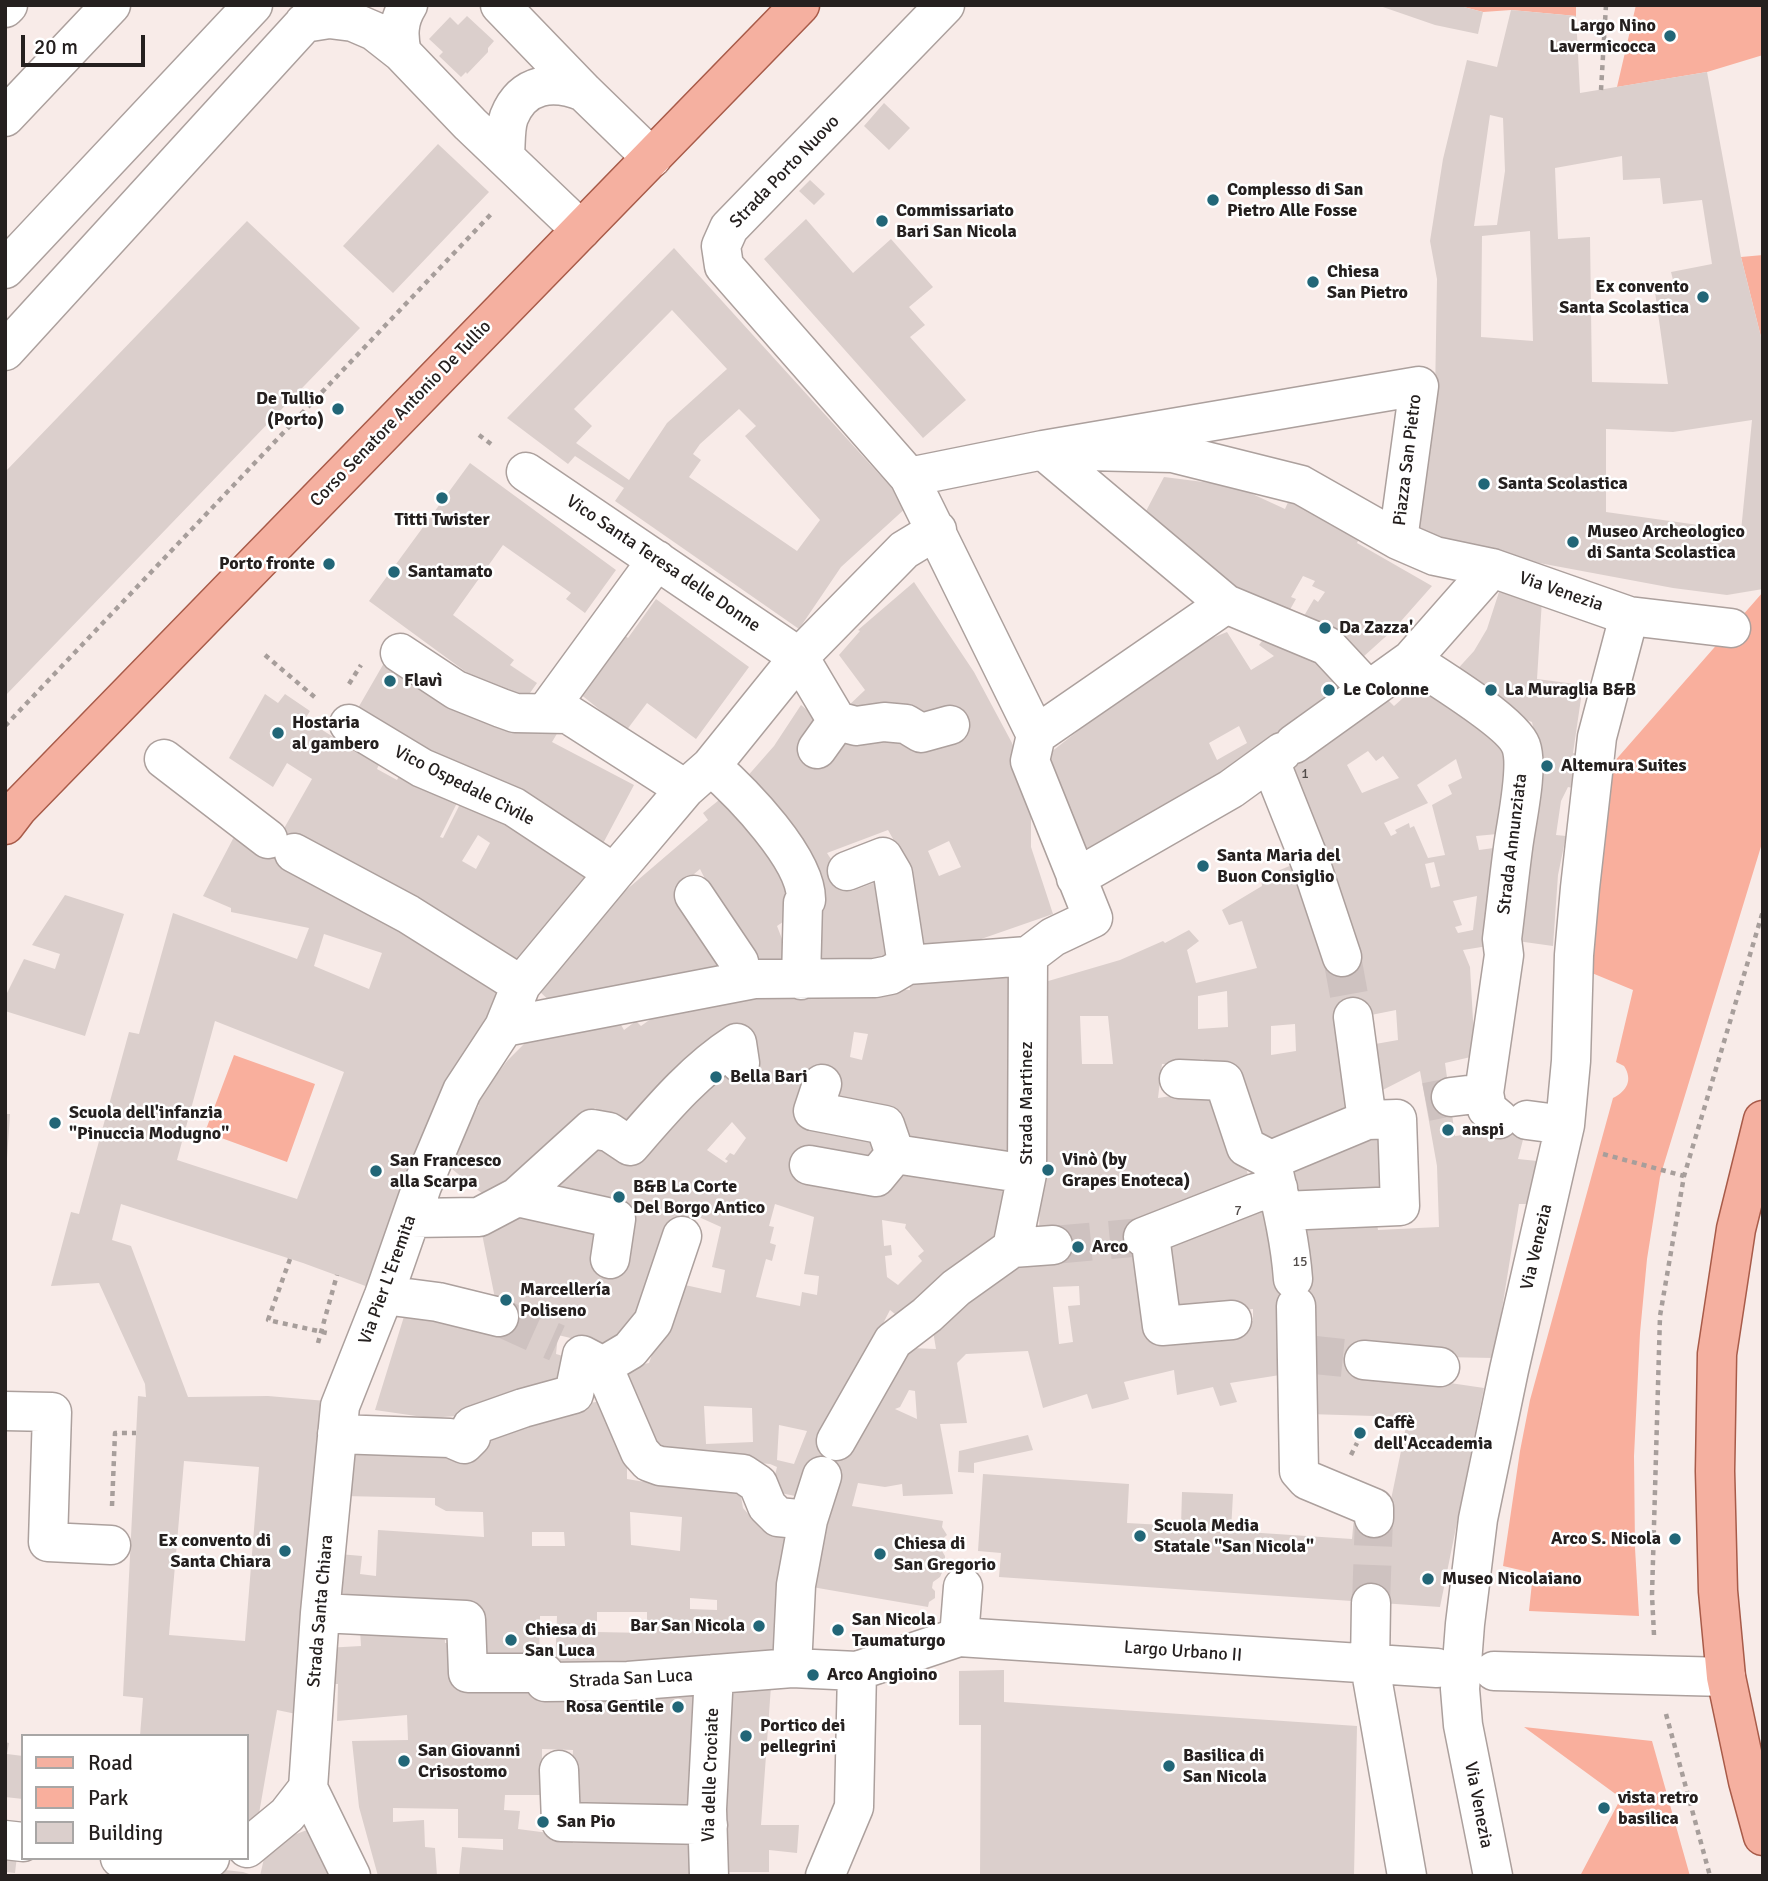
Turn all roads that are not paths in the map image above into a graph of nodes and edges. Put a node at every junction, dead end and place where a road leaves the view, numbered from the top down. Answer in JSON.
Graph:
{"nodes":[{"id":1,"x":111,"y":5,"type":"edge"},
{"id":2,"x":253,"y":5,"type":"edge"},
{"id":3,"x":408,"y":5,"type":"edge"},
{"id":4,"x":500,"y":5,"type":"edge"},
{"id":5,"x":800,"y":5,"type":"edge"},
{"id":6,"x":945,"y":5,"type":"edge"},
{"id":7,"x":312,"y":14,"type":"edge"},
{"id":8,"x":402,"y":53,"type":"junction"},
{"id":9,"x":584,"y":92,"type":"junction"},
{"id":10,"x":5,"y":117,"type":"edge"},
{"id":11,"x":506,"y":155,"type":"junction"},
{"id":12,"x":652,"y":158,"type":"junction"},
{"id":13,"x":580,"y":230,"type":"junction"},
{"id":14,"x":5,"y":269,"type":"edge"},
{"id":15,"x":5,"y":351,"type":"edge"},
{"id":16,"x":1043,"y":450,"type":"junction"},
{"id":17,"x":526,"y":472,"type":"dead end"},
{"id":18,"x":909,"y":477,"type":"junction"},
{"id":19,"x":937,"y":530,"type":"junction"},
{"id":20,"x":1398,"y":540,"type":"junction"},
{"id":21,"x":657,"y":560,"type":"junction"},
{"id":22,"x":1492,"y":568,"type":"junction"},
{"id":23,"x":1226,"y":604,"type":"junction"},
{"id":24,"x":1629,"y":616,"type":"junction"},
{"id":25,"x":1731,"y":628,"type":"dead end"},
{"id":26,"x":400,"y":653,"type":"dead end"},
{"id":27,"x":799,"y":657,"type":"junction"},
{"id":28,"x":1411,"y":660,"type":"junction"},
{"id":29,"x":1368,"y":690,"type":"junction"},
{"id":30,"x":557,"y":713,"type":"junction"},
{"id":31,"x":335,"y":714,"type":"road end"},
{"id":32,"x":950,"y":725,"type":"dead end"},
{"id":33,"x":1036,"y":735,"type":"junction"},
{"id":34,"x":1282,"y":752,"type":"junction"},
{"id":35,"x":164,"y":759,"type":"dead end"},
{"id":36,"x":698,"y":777,"type":"junction"},
{"id":37,"x":5,"y":825,"type":"edge"},
{"id":38,"x":847,"y":871,"type":"dead end"},
{"id":39,"x":614,"y":873,"type":"junction"},
{"id":40,"x":1076,"y":878,"type":"junction"},
{"id":41,"x":694,"y":895,"type":"dead end"},
{"id":42,"x":1540,"y":955,"type":"junction"},
{"id":43,"x":1028,"y":956,"type":"junction"},
{"id":44,"x":1342,"y":957,"type":"tunnel mouth"},
{"id":45,"x":907,"y":965,"type":"junction"},
{"id":46,"x":801,"y":980,"type":"junction"},
{"id":47,"x":743,"y":981,"type":"junction"},
{"id":48,"x":521,"y":985,"type":"junction"},
{"id":49,"x":1353,"y":1017,"type":"tunnel mouth"},
{"id":50,"x":505,"y":1027,"type":"junction"},
{"id":51,"x":740,"y":1063,"type":"dead end"},
{"id":52,"x":1179,"y":1079,"type":"dead end"},
{"id":53,"x":822,"y":1084,"type":"dead end"},
{"id":54,"x":1450,"y":1110,"type":"junction"},
{"id":55,"x":1763,"y":1119,"type":"edge"},
{"id":56,"x":1565,"y":1125,"type":"junction"},
{"id":57,"x":895,"y":1154,"type":"junction"},
{"id":58,"x":809,"y":1165,"type":"dead end"},
{"id":59,"x":1027,"y":1174,"type":"junction"},
{"id":60,"x":1277,"y":1186,"type":"junction"},
{"id":61,"x":517,"y":1197,"type":"junction"},
{"id":62,"x":411,"y":1217,"type":"junction"},
{"id":63,"x":682,"y":1236,"type":"dead end"},
{"id":64,"x":1053,"y":1245,"type":"tunnel mouth"},
{"id":65,"x":1012,"y":1248,"type":"junction"},
{"id":66,"x":610,"y":1259,"type":"dead end"},
{"id":67,"x":384,"y":1294,"type":"junction"},
{"id":68,"x":499,"y":1317,"type":"tunnel mouth"},
{"id":69,"x":1232,"y":1320,"type":"dead end"},
{"id":70,"x":581,"y":1355,"type":"junction"},
{"id":71,"x":1364,"y":1360,"type":"tunnel mouth"},
{"id":72,"x":1440,"y":1367,"type":"dead end"},
{"id":73,"x":5,"y":1412,"type":"edge"},
{"id":74,"x":338,"y":1420,"type":"junction"},
{"id":75,"x":836,"y":1441,"type":"dead end"},
{"id":76,"x":822,"y":1476,"type":"dead end"},
{"id":77,"x":1374,"y":1518,"type":"dead end"},
{"id":78,"x":808,"y":1520,"type":"junction"},
{"id":79,"x":111,"y":1545,"type":"road end"},
{"id":80,"x":963,"y":1587,"type":"dead end"},
{"id":81,"x":1371,"y":1602,"type":"tunnel mouth"},
{"id":82,"x":320,"y":1613,"type":"junction"},
{"id":83,"x":959,"y":1637,"type":"junction"},
{"id":84,"x":1370,"y":1666,"type":"junction"},
{"id":85,"x":792,"y":1668,"type":"junction"},
{"id":86,"x":1437,"y":1668,"type":"dead end"},
{"id":87,"x":857,"y":1671,"type":"junction"},
{"id":88,"x":1494,"y":1671,"type":"dead end"},
{"id":89,"x":714,"y":1674,"type":"junction"},
{"id":90,"x":1726,"y":1678,"type":"junction"},
{"id":91,"x":559,"y":1770,"type":"dead end"},
{"id":92,"x":308,"y":1788,"type":"junction"},
{"id":93,"x":708,"y":1825,"type":"junction"},
{"id":94,"x":1763,"y":1836,"type":"edge"},
{"id":95,"x":248,"y":1847,"type":"edge"},
{"id":96,"x":135,"y":1860,"type":"edge"},
{"id":97,"x":186,"y":1867,"type":"edge"},
{"id":98,"x":351,"y":1876,"type":"edge"},
{"id":99,"x":709,"y":1876,"type":"edge"},
{"id":100,"x":825,"y":1876,"type":"edge"},
{"id":101,"x":1407,"y":1876,"type":"edge"},
{"id":102,"x":1493,"y":1876,"type":"edge"}],
"edges":[{"from":1,"to":10,"type":"street"},
{"from":2,"to":14,"type":"street"},
{"from":3,"to":8,"type":"street"},
{"from":4,"to":9,"type":"street"},
{"from":5,"to":12,"type":"main road","name":"Corso Senatore Antonio De Tullio"},
{"from":6,"to":18,"type":"street","name":"Strada Porto Nuovo"},
{"from":7,"to":8,"type":"street"},
{"from":7,"to":15,"type":"street"},
{"from":8,"to":11,"type":"street"},
{"from":9,"to":11,"type":"street"},
{"from":9,"to":12,"type":"street"},
{"from":11,"to":13,"type":"street"},
{"from":12,"to":13,"type":"main road","name":"Corso Senatore Antonio De Tullio"},
{"from":13,"to":37,"type":"main road","name":"Corso Senatore Antonio De Tullio"},
{"from":16,"to":18,"type":"street","name":"Piazza San Pietro"},
{"from":16,"to":20,"type":"street","name":"Piazza San Pietro"},
{"from":16,"to":20,"type":"street","name":"Piazza San Pietro"},
{"from":16,"to":23,"type":"street"},
{"from":17,"to":21,"type":"street","name":"Vico Santa Teresa delle Donne"},
{"from":18,"to":19,"type":"street"},
{"from":19,"to":27,"type":"street","name":"Via Pier L'Eremita"},
{"from":19,"to":33,"type":"street"},
{"from":20,"to":22,"type":"street","name":"Via Venezia"},
{"from":21,"to":27,"type":"street","name":"Vico Santa Teresa delle Donne"},
{"from":21,"to":30,"type":"street"},
{"from":22,"to":24,"type":"street","name":"Via Venezia"},
{"from":22,"to":28,"type":"street"},
{"from":23,"to":29,"type":"street"},
{"from":23,"to":33,"type":"street"},
{"from":24,"to":25,"type":"street","name":"Via Venezia"},
{"from":24,"to":42,"type":"street","name":"Via Venezia"},
{"from":26,"to":30,"type":"street"},
{"from":27,"to":32,"type":"street"},
{"from":27,"to":36,"type":"street","name":"Via Pier L'Eremita"},
{"from":28,"to":29,"type":"street"},
{"from":28,"to":42,"type":"street","name":"Strada Annunziata"},
{"from":29,"to":34,"type":"street"},
{"from":30,"to":36,"type":"street"},
{"from":31,"to":39,"type":"street","name":"Vico Ospedale Civile"},
{"from":33,"to":40,"type":"street"},
{"from":34,"to":40,"type":"street"},
{"from":34,"to":44,"type":"street"},
{"from":35,"to":48,"type":"street"},
{"from":36,"to":39,"type":"street","name":"Via Pier L'Eremita"},
{"from":36,"to":46,"type":"street"},
{"from":38,"to":45,"type":"street"},
{"from":39,"to":48,"type":"street","name":"Via Pier L'Eremita"},
{"from":40,"to":43,"type":"street"},
{"from":41,"to":47,"type":"street"},
{"from":42,"to":54,"type":"street"},
{"from":42,"to":56,"type":"street","name":"Via Venezia"},
{"from":43,"to":45,"type":"street"},
{"from":43,"to":59,"type":"street","name":"Strada Martinez"},
{"from":45,"to":46,"type":"street"},
{"from":46,"to":47,"type":"street"},
{"from":47,"to":50,"type":"street"},
{"from":48,"to":50,"type":"street","name":"Via Pier L'Eremita"},
{"from":49,"to":54,"type":"street"},
{"from":50,"to":62,"type":"street","name":"Via Pier L'Eremita"},
{"from":51,"to":61,"type":"street"},
{"from":52,"to":60,"type":"street"},
{"from":53,"to":57,"type":"street"},
{"from":54,"to":56,"type":"street"},
{"from":54,"to":60,"type":"street"},
{"from":54,"to":60,"type":"street"},
{"from":55,"to":90,"type":"main road"},
{"from":56,"to":102,"type":"street","name":"Via Venezia"},
{"from":57,"to":58,"type":"street"},
{"from":57,"to":59,"type":"street"},
{"from":59,"to":65,"type":"street","name":"Strada Martinez"},
{"from":60,"to":69,"type":"street"},
{"from":60,"to":77,"type":"street"},
{"from":61,"to":62,"type":"street"},
{"from":61,"to":66,"type":"street"},
{"from":62,"to":67,"type":"street","name":"Via Pier L'Eremita"},
{"from":63,"to":70,"type":"street"},
{"from":64,"to":65,"type":"street"},
{"from":65,"to":75,"type":"street"},
{"from":67,"to":68,"type":"street"},
{"from":67,"to":74,"type":"street","name":"Via Pier L'Eremita"},
{"from":70,"to":74,"type":"street"},
{"from":70,"to":78,"type":"street"},
{"from":71,"to":72,"type":"street"},
{"from":73,"to":79,"type":"street"},
{"from":74,"to":82,"type":"street","name":"Strada Santa Chiara"},
{"from":76,"to":78,"type":"street"},
{"from":78,"to":85,"type":"street"},
{"from":80,"to":83,"type":"street"},
{"from":81,"to":84,"type":"street"},
{"from":82,"to":89,"type":"street","name":"Strada San Luca"},
{"from":82,"to":92,"type":"street","name":"Strada Santa Chiara"},
{"from":83,"to":84,"type":"street","name":"Largo Urbano II"},
{"from":83,"to":87,"type":"street","name":"Largo Urbano II"},
{"from":84,"to":86,"type":"street","name":"Largo Urbano II"},
{"from":84,"to":101,"type":"street"},
{"from":85,"to":87,"type":"street","name":"Strada San Luca"},
{"from":85,"to":89,"type":"street","name":"Strada San Luca"},
{"from":87,"to":100,"type":"street"},
{"from":88,"to":90,"type":"street"},
{"from":89,"to":93,"type":"street","name":"Via delle Crociate"},
{"from":90,"to":94,"type":"main road"},
{"from":91,"to":93,"type":"street"},
{"from":92,"to":95,"type":"street"},
{"from":92,"to":98,"type":"street","name":"Strada Santa Chiara"},
{"from":93,"to":99,"type":"street","name":"Via delle Crociate"},
{"from":96,"to":97,"type":"street"}]}
